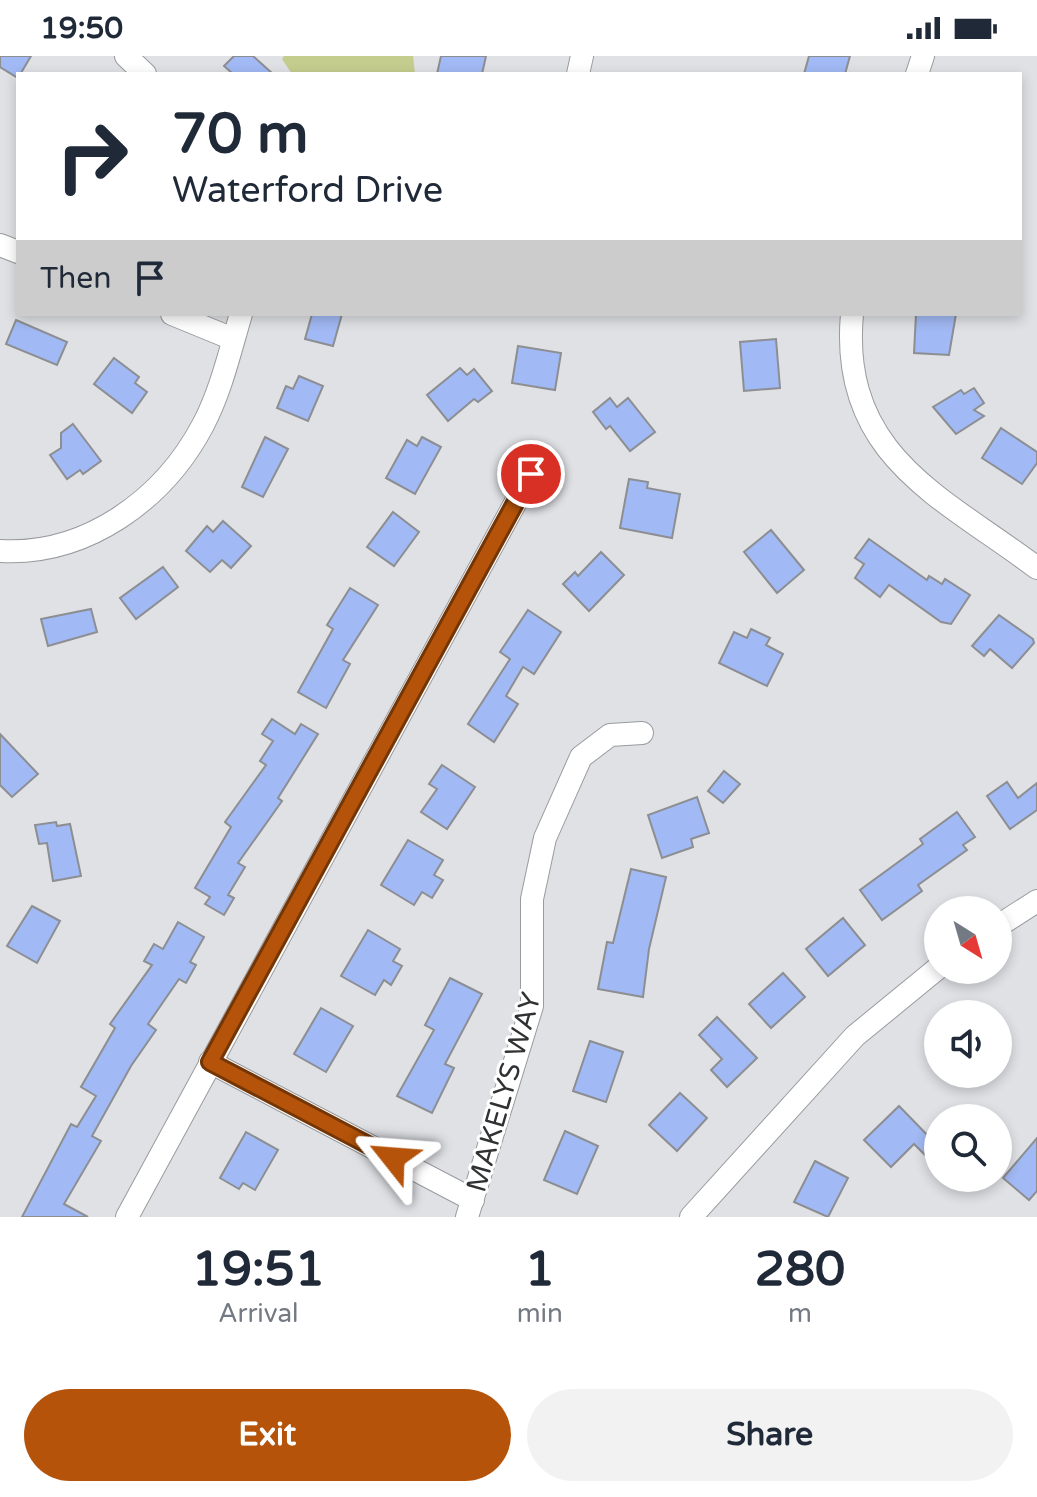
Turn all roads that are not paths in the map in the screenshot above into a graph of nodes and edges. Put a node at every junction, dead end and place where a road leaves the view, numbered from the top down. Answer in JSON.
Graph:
{"nodes":[{"id":1,"x":126,"y":56,"type":"edge"},
{"id":2,"x":143,"y":72,"type":"edge"},
{"id":3,"x":177,"y":316,"type":"edge"},
{"id":4,"x":240,"y":316,"type":"edge"},
{"id":5,"x":852,"y":316,"type":"edge"},
{"id":6,"x":233,"y":339,"type":"junction"},
{"id":7,"x":531,"y":474,"type":"dead end"},
{"id":8,"x":0,"y":551,"type":"edge"},
{"id":9,"x":1037,"y":568,"type":"edge"},
{"id":10,"x":642,"y":733,"type":"dead end"},
{"id":11,"x":1037,"y":901,"type":"edge"},
{"id":12,"x":1012,"y":917,"type":"edge"},
{"id":13,"x":924,"y":979,"type":"edge"},
{"id":14,"x":210,"y":1062,"type":"junction"},
{"id":15,"x":470,"y":1208,"type":"edge"},
{"id":16,"x":695,"y":1216,"type":"edge"},
{"id":17,"x":127,"y":1217,"type":"edge"}],
"edges":[{"from":1,"to":2,"type":"street"},
{"from":3,"to":6,"type":"street"},
{"from":4,"to":6,"type":"street"},
{"from":5,"to":9,"type":"street"},
{"from":6,"to":8,"type":"street"},
{"from":7,"to":14,"type":"street"},
{"from":10,"to":15,"type":"street","name":"MAKELYS WAY"},
{"from":11,"to":12,"type":"street"},
{"from":13,"to":16,"type":"street"},
{"from":14,"to":15,"type":"street"},
{"from":14,"to":17,"type":"street"}]}
